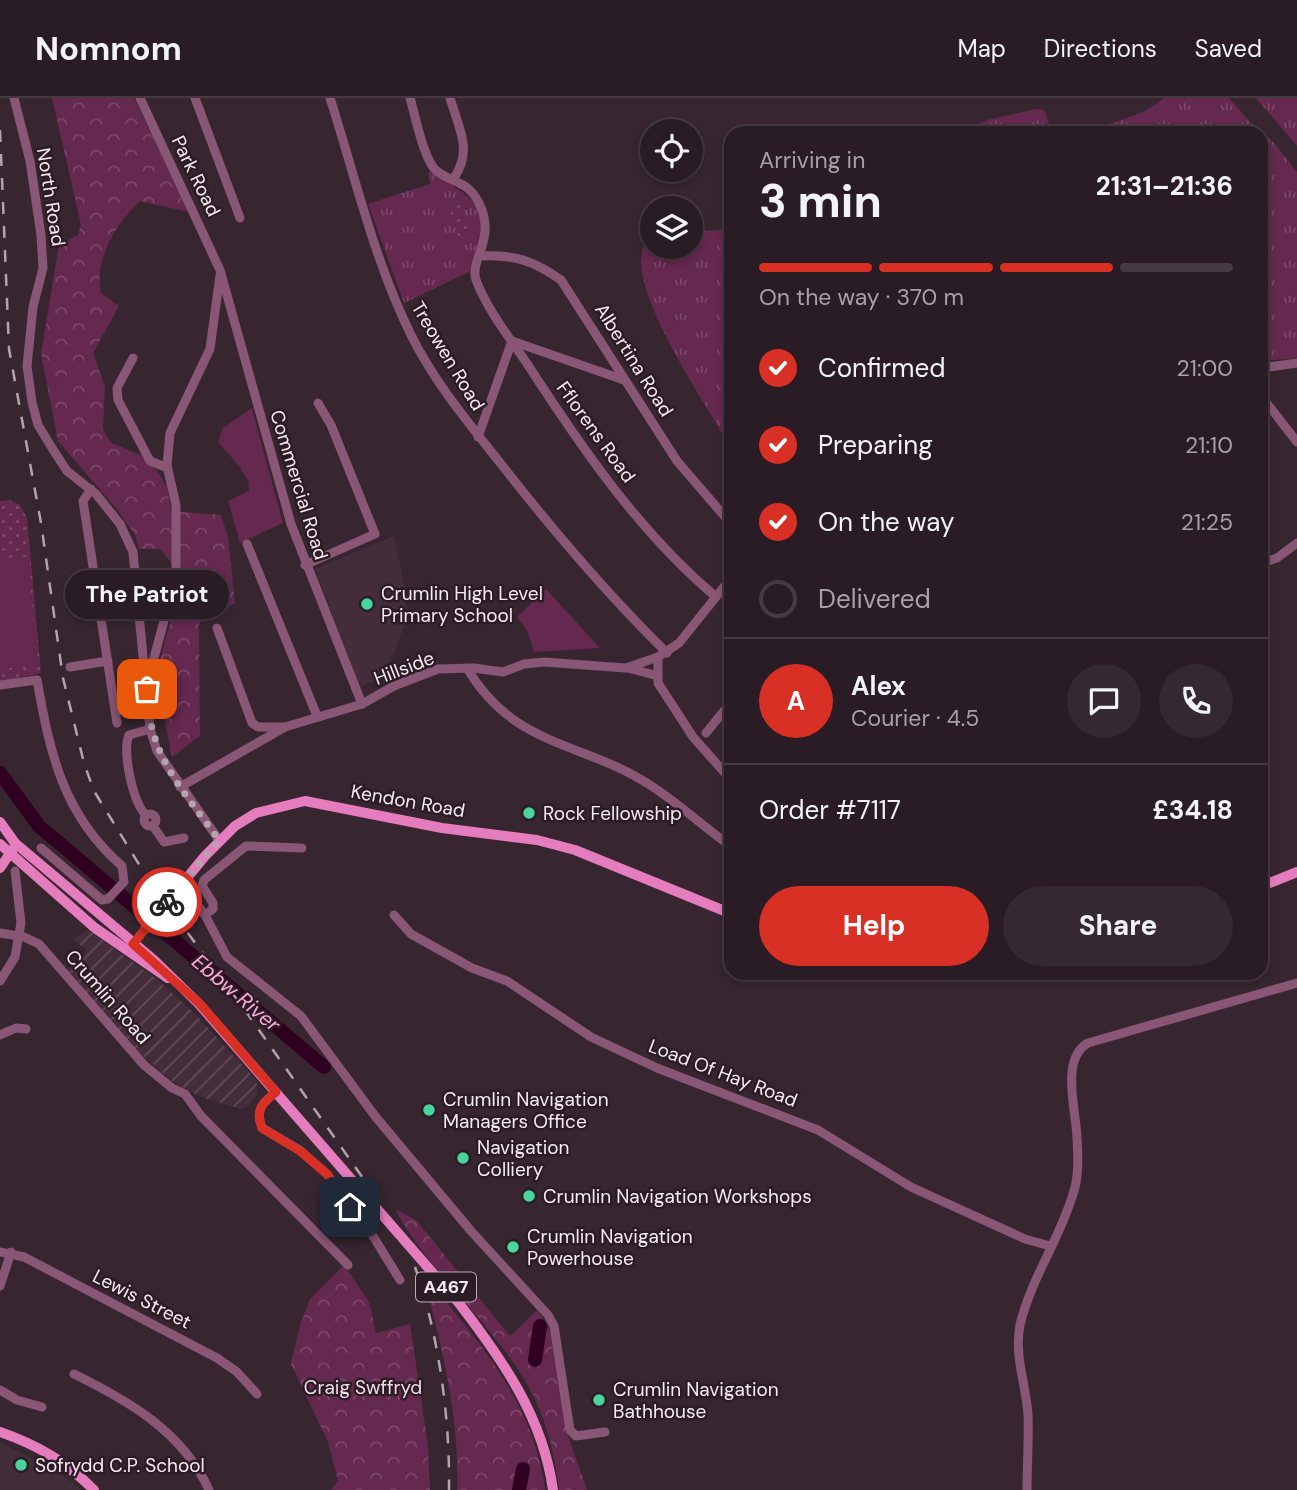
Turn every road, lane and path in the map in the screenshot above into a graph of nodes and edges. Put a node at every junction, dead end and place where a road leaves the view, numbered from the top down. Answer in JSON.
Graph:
{"nodes":[{"id":1,"x":14,"y":98,"type":"edge"},
{"id":2,"x":140,"y":98,"type":"edge"},
{"id":3,"x":195,"y":98,"type":"edge"},
{"id":4,"x":330,"y":98,"type":"edge"},
{"id":5,"x":410,"y":98,"type":"edge"},
{"id":6,"x":450,"y":98,"type":"edge"},
{"id":7,"x":454,"y":178,"type":"junction"},
{"id":8,"x":240,"y":218,"type":"dead end"},
{"id":9,"x":480,"y":256,"type":"junction"},
{"id":10,"x":220,"y":270,"type":"junction"},
{"id":11,"x":512,"y":341,"type":"junction"},
{"id":12,"x":133,"y":358,"type":"dead end"},
{"id":13,"x":1297,"y":363,"type":"edge"},
{"id":14,"x":1268,"y":367,"type":"edge"},
{"id":15,"x":624,"y":380,"type":"junction"},
{"id":16,"x":318,"y":403,"type":"dead end"},
{"id":17,"x":1268,"y":405,"type":"edge"},
{"id":18,"x":478,"y":437,"type":"junction"},
{"id":19,"x":1297,"y":442,"type":"edge"},
{"id":20,"x":168,"y":468,"type":"junction"},
{"id":21,"x":91,"y":489,"type":"junction"},
{"id":22,"x":724,"y":516,"type":"edge"},
{"id":23,"x":1297,"y":543,"type":"edge"},
{"id":24,"x":247,"y":544,"type":"dead end"},
{"id":25,"x":1268,"y":561,"type":"edge"},
{"id":26,"x":305,"y":565,"type":"junction"},
{"id":27,"x":724,"y":588,"type":"edge"},
{"id":28,"x":716,"y":597,"type":"junction"},
{"id":29,"x":217,"y":628,"type":"dead end"},
{"id":30,"x":662,"y":655,"type":"junction"},
{"id":31,"x":108,"y":661,"type":"junction"},
{"id":32,"x":70,"y":667,"type":"dead end"},
{"id":33,"x":467,"y":668,"type":"junction"},
{"id":34,"x":626,"y":668,"type":"junction"},
{"id":35,"x":146,"y":673,"type":"junction"},
{"id":36,"x":658,"y":676,"type":"junction"},
{"id":37,"x":0,"y":685,"type":"edge"},
{"id":38,"x":362,"y":704,"type":"junction"},
{"id":39,"x":724,"y":711,"type":"edge"},
{"id":40,"x":317,"y":716,"type":"junction"},
{"id":41,"x":117,"y":723,"type":"dead end"},
{"id":42,"x":285,"y":727,"type":"junction"},
{"id":43,"x":150,"y":729,"type":"junction"},
{"id":44,"x":706,"y":733,"type":"dead end"},
{"id":45,"x":724,"y":772,"type":"edge"},
{"id":46,"x":180,"y":787,"type":"junction"},
{"id":47,"x":0,"y":822,"type":"edge"},
{"id":48,"x":184,"y":838,"type":"dead end"},
{"id":49,"x":219,"y":840,"type":"junction"},
{"id":50,"x":15,"y":842,"type":"junction"},
{"id":51,"x":724,"y":842,"type":"edge"},
{"id":52,"x":41,"y":848,"type":"dead end"},
{"id":53,"x":302,"y":848,"type":"dead end"},
{"id":54,"x":4,"y":849,"type":"edge"},
{"id":55,"x":0,"y":868,"type":"edge"},
{"id":56,"x":15,"y":871,"type":"dead end"},
{"id":57,"x":1297,"y":872,"type":"edge"},
{"id":58,"x":1268,"y":884,"type":"edge"},
{"id":59,"x":182,"y":885,"type":"junction"},
{"id":60,"x":724,"y":911,"type":"edge"},
{"id":61,"x":205,"y":915,"type":"junction"},
{"id":62,"x":394,"y":915,"type":"dead end"},
{"id":63,"x":0,"y":933,"type":"edge"},
{"id":64,"x":19,"y":935,"type":"junction"},
{"id":65,"x":130,"y":948,"type":"junction"},
{"id":66,"x":0,"y":981,"type":"edge"},
{"id":67,"x":1297,"y":983,"type":"edge"},
{"id":68,"x":26,"y":1029,"type":"dead end"},
{"id":69,"x":0,"y":1035,"type":"edge"},
{"id":70,"x":276,"y":1092,"type":"junction"},
{"id":71,"x":1050,"y":1246,"type":"junction"},
{"id":72,"x":0,"y":1252,"type":"edge"},
{"id":73,"x":11,"y":1252,"type":"junction"},
{"id":74,"x":348,"y":1265,"type":"dead end"},
{"id":75,"x":400,"y":1280,"type":"dead end"},
{"id":76,"x":0,"y":1286,"type":"edge"},
{"id":77,"x":74,"y":1374,"type":"dead end"},
{"id":78,"x":0,"y":1390,"type":"edge"},
{"id":79,"x":257,"y":1394,"type":"dead end"},
{"id":80,"x":42,"y":1407,"type":"dead end"},
{"id":81,"x":0,"y":1433,"type":"edge"},
{"id":82,"x":605,"y":1433,"type":"dead end"},
{"id":83,"x":94,"y":1490,"type":"edge"},
{"id":84,"x":209,"y":1490,"type":"edge"},
{"id":85,"x":553,"y":1490,"type":"edge"},
{"id":86,"x":1027,"y":1490,"type":"edge"}],
"edges":[{"from":1,"to":21,"type":"street","name":"North Road"},
{"from":2,"to":10,"type":"street","name":"Park Road"},
{"from":3,"to":8,"type":"street"},
{"from":4,"to":18,"type":"street","name":"Treowen Road"},
{"from":5,"to":7,"type":"street"},
{"from":6,"to":7,"type":"street"},
{"from":7,"to":9,"type":"street"},
{"from":9,"to":11,"type":"street","name":"Fflorens Road"},
{"from":9,"to":15,"type":"street","name":"Albertina Road"},
{"from":10,"to":20,"type":"street"},
{"from":10,"to":26,"type":"street","name":"Commercial Road"},
{"from":11,"to":15,"type":"street"},
{"from":11,"to":18,"type":"street"},
{"from":11,"to":28,"type":"street","name":"Fflorens Road"},
{"from":12,"to":20,"type":"street"},
{"from":13,"to":14,"type":"street"},
{"from":15,"to":22,"type":"street","name":"Albertina Road"},
{"from":16,"to":26,"type":"street"},
{"from":17,"to":19,"type":"street"},
{"from":18,"to":30,"type":"street","name":"Treowen Road"},
{"from":20,"to":35,"type":"street"},
{"from":21,"to":31,"type":"street"},
{"from":21,"to":35,"type":"street","name":"North Road"},
{"from":23,"to":25,"type":"street"},
{"from":24,"to":40,"type":"street"},
{"from":26,"to":38,"type":"street","name":"Commercial Road"},
{"from":27,"to":28,"type":"street"},
{"from":28,"to":30,"type":"street"},
{"from":29,"to":42,"type":"street"},
{"from":30,"to":34,"type":"street","name":"Hillside"},
{"from":30,"to":36,"type":"street"},
{"from":31,"to":32,"type":"street"},
{"from":31,"to":41,"type":"street"},
{"from":33,"to":34,"type":"street","name":"Hillside"},
{"from":33,"to":38,"type":"street","name":"Hillside"},
{"from":33,"to":51,"type":"street"},
{"from":34,"to":36,"type":"street"},
{"from":35,"to":43,"type":"street","name":"North Road"},
{"from":36,"to":45,"type":"street"},
{"from":37,"to":52,"type":"street"},
{"from":38,"to":40,"type":"street","name":"Hillside"},
{"from":39,"to":44,"type":"street"},
{"from":40,"to":42,"type":"street","name":"Hillside"},
{"from":42,"to":46,"type":"street","name":"Hillside"},
{"from":43,"to":46,"type":"street","name":"North Road"},
{"from":43,"to":48,"type":"street"},
{"from":46,"to":49,"type":"street","name":"North Road"},
{"from":47,"to":50,"type":"main road","number":"A467"},
{"from":49,"to":59,"type":"main road","name":"Kendon Road"},
{"from":49,"to":60,"type":"main road","name":"Kendon Road"},
{"from":50,"to":54,"type":"main road"},
{"from":50,"to":65,"type":"main road","number":"A467"},
{"from":53,"to":61,"type":"street"},
{"from":54,"to":55,"type":"main road"},
{"from":54,"to":65,"type":"main road","number":"A467"},
{"from":56,"to":64,"type":"street"},
{"from":57,"to":58,"type":"main road"},
{"from":59,"to":61,"type":"street"},
{"from":59,"to":65,"type":"main road","name":"Kendon Road","bridge":true},
{"from":61,"to":82,"type":"street"},
{"from":62,"to":71,"type":"street","name":"Load Of Hay Road"},
{"from":63,"to":64,"type":"street","name":"Crumlin Road"},
{"from":64,"to":66,"type":"street"},
{"from":64,"to":74,"type":"street","name":"Crumlin Road"},
{"from":65,"to":70,"type":"main road","number":"A467"},
{"from":67,"to":71,"type":"street"},
{"from":68,"to":69,"type":"street"},
{"from":70,"to":75,"type":"street"},
{"from":70,"to":85,"type":"main road","number":"A467"},
{"from":71,"to":86,"type":"street"},
{"from":72,"to":73,"type":"street","name":"Lewis Street"},
{"from":73,"to":76,"type":"street"},
{"from":73,"to":79,"type":"street","name":"Lewis Street"},
{"from":77,"to":84,"type":"street"},
{"from":78,"to":80,"type":"street"},
{"from":81,"to":83,"type":"main road"}]}
